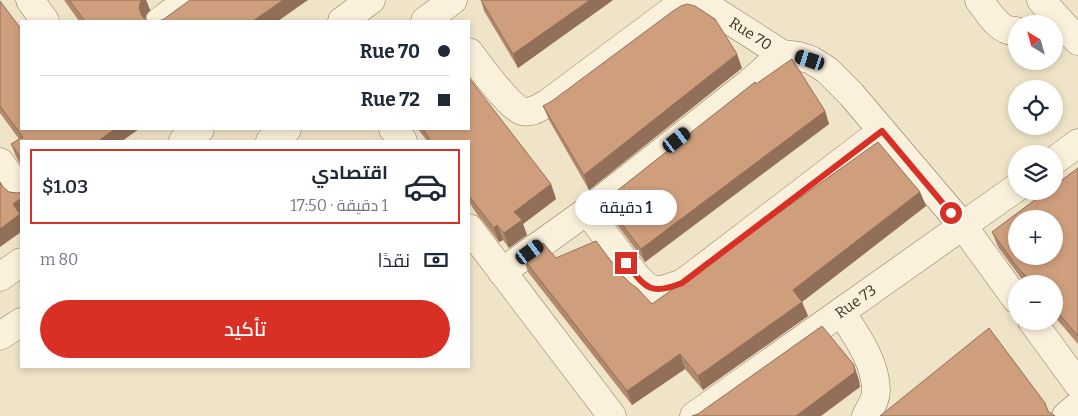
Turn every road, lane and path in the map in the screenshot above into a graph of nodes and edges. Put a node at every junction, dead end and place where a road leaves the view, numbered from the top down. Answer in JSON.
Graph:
{"nodes":[{"id":1,"x":30,"y":0,"type":"edge"},
{"id":2,"x":371,"y":0,"type":"edge"},
{"id":3,"x":979,"y":0,"type":"edge"},
{"id":4,"x":1040,"y":11,"type":"edge"},
{"id":5,"x":44,"y":20,"type":"edge"},
{"id":6,"x":343,"y":20,"type":"edge"},
{"id":7,"x":1008,"y":31,"type":"edge"},
{"id":8,"x":1078,"y":41,"type":"edge"},
{"id":9,"x":470,"y":53,"type":"edge"},
{"id":10,"x":782,"y":54,"type":"junction"},
{"id":11,"x":199,"y":130,"type":"edge"},
{"id":12,"x":394,"y":130,"type":"edge"},
{"id":13,"x":882,"y":131,"type":"junction"},
{"id":14,"x":185,"y":140,"type":"edge"},
{"id":15,"x":402,"y":140,"type":"edge"},
{"id":16,"x":1078,"y":143,"type":"edge"},
{"id":17,"x":1063,"y":154,"type":"edge"},
{"id":18,"x":0,"y":162,"type":"edge"},
{"id":19,"x":20,"y":191,"type":"edge"},
{"id":20,"x":1008,"y":194,"type":"edge"},
{"id":21,"x":587,"y":211,"type":"junction"},
{"id":22,"x":963,"y":226,"type":"junction"},
{"id":23,"x":470,"y":229,"type":"edge"},
{"id":24,"x":20,"y":263,"type":"edge"},
{"id":25,"x":502,"y":272,"type":"junction"},
{"id":26,"x":0,"y":277,"type":"edge"},
{"id":27,"x":1008,"y":289,"type":"edge"},
{"id":28,"x":842,"y":312,"type":"junction"},
{"id":29,"x":20,"y":323,"type":"edge"},
{"id":30,"x":1039,"y":330,"type":"edge"},
{"id":31,"x":0,"y":336,"type":"edge"},
{"id":32,"x":1078,"y":384,"type":"edge"},
{"id":33,"x":1078,"y":406,"type":"edge"},
{"id":34,"x":612,"y":416,"type":"edge"},
{"id":35,"x":694,"y":416,"type":"edge"},
{"id":36,"x":866,"y":416,"type":"edge"},
{"id":37,"x":1066,"y":416,"type":"edge"}],
"edges":[{"from":1,"to":5,"type":"street"},
{"from":2,"to":6,"type":"street"},
{"from":3,"to":7,"type":"street"},
{"from":4,"to":8,"type":"street"},
{"from":9,"to":10,"type":"street","name":"Rue 70"},
{"from":10,"to":13,"type":"street","name":"Rue 70"},
{"from":10,"to":21,"type":"street"},
{"from":11,"to":14,"type":"street"},
{"from":12,"to":15,"type":"street"},
{"from":13,"to":21,"type":"street"},
{"from":13,"to":22,"type":"street","name":"Rue 70"},
{"from":16,"to":17,"type":"street"},
{"from":18,"to":19,"type":"street"},
{"from":20,"to":22,"type":"street","name":"Rue 73"},
{"from":21,"to":25,"type":"street"},
{"from":22,"to":27,"type":"street","name":"Rue 70"},
{"from":22,"to":28,"type":"street","name":"Rue 73"},
{"from":23,"to":25,"type":"street"},
{"from":24,"to":26,"type":"street"},
{"from":25,"to":34,"type":"street"},
{"from":28,"to":35,"type":"street","name":"Rue 73"},
{"from":28,"to":36,"type":"street"},
{"from":29,"to":31,"type":"street"},
{"from":30,"to":32,"type":"street"},
{"from":33,"to":37,"type":"street"}]}
